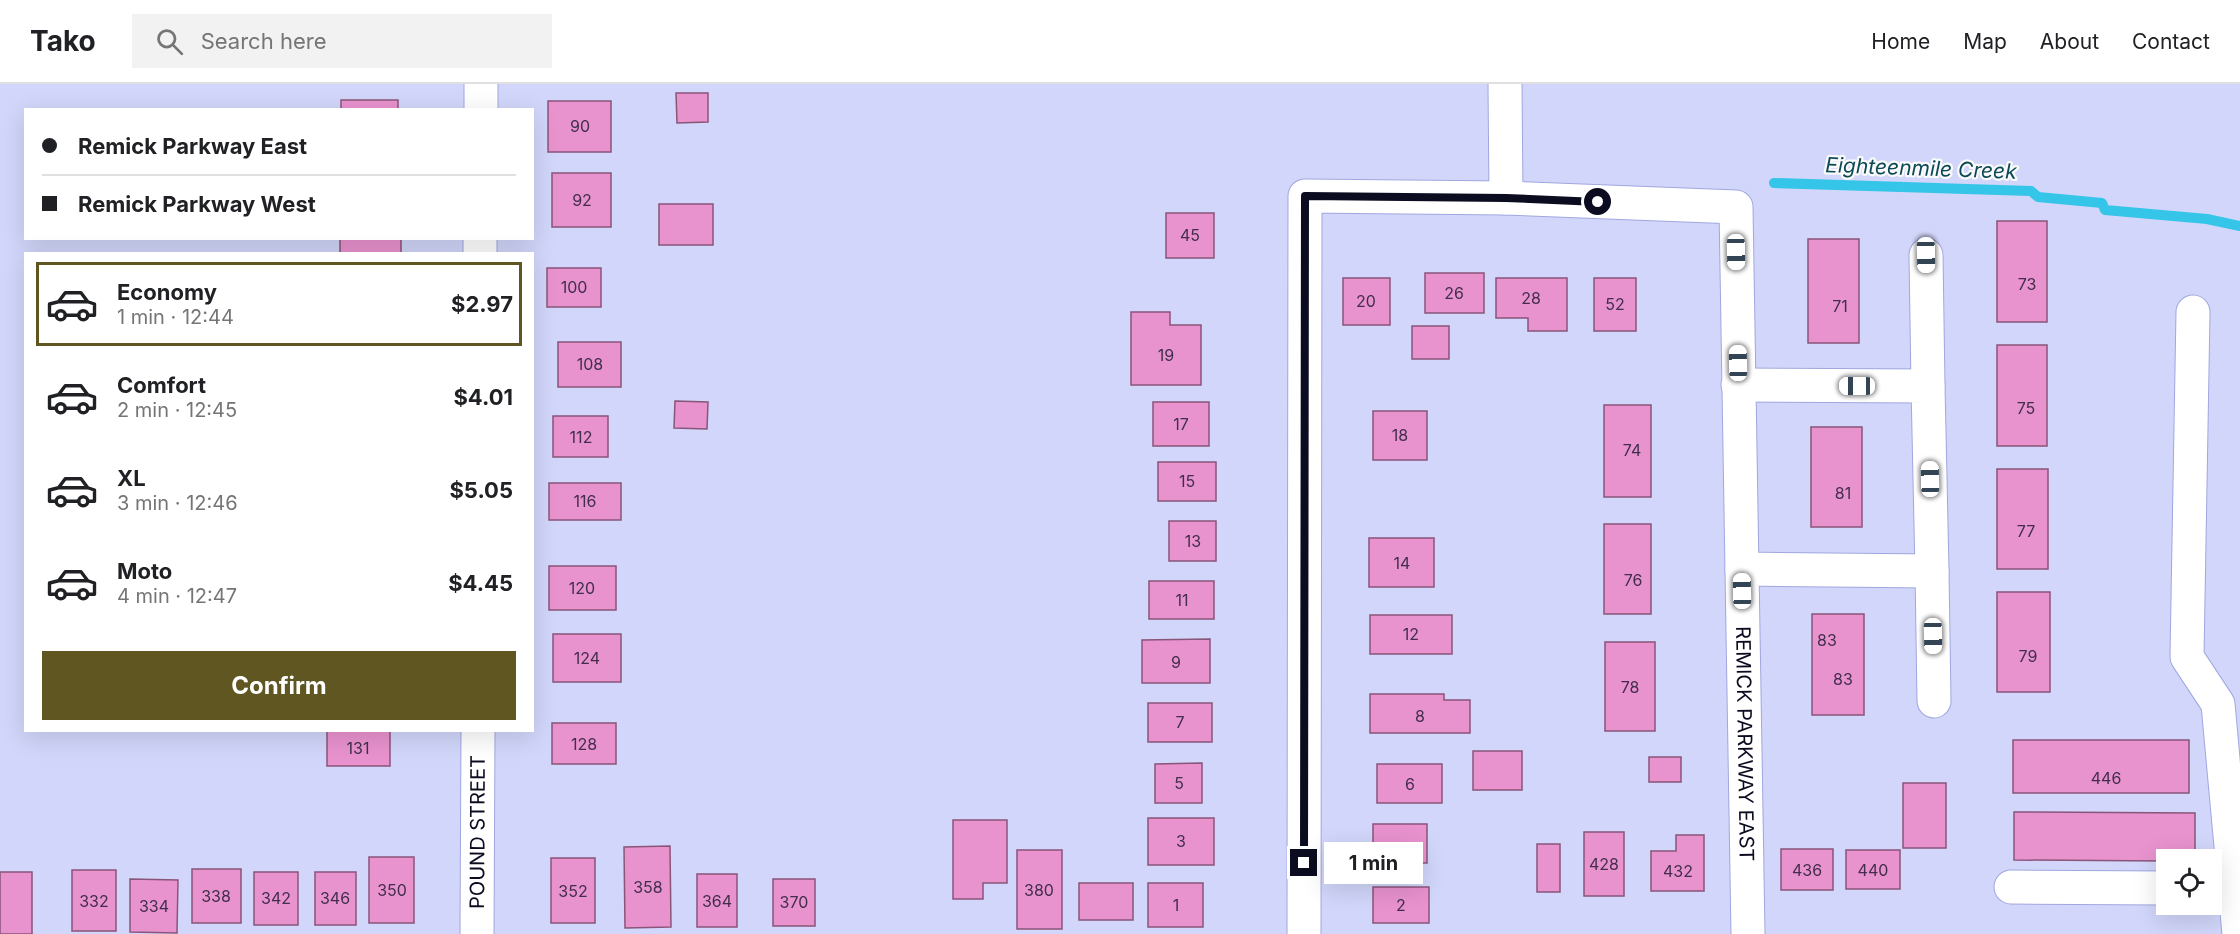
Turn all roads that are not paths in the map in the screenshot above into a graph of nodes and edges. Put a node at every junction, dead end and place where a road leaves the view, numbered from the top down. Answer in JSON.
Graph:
{"nodes":[{"id":1,"x":481,"y":84,"type":"edge"},
{"id":2,"x":1506,"y":84,"type":"edge"},
{"id":3,"x":481,"y":108,"type":"edge"},
{"id":4,"x":1506,"y":198,"type":"junction"},
{"id":5,"x":1926,"y":255,"type":"dead end"},
{"id":6,"x":2193,"y":312,"type":"dead end"},
{"id":7,"x":1738,"y":385,"type":"junction"},
{"id":8,"x":1928,"y":386,"type":"junction"},
{"id":9,"x":1742,"y":568,"type":"junction"},
{"id":10,"x":1932,"y":571,"type":"junction"},
{"id":11,"x":1934,"y":701,"type":"dead end"},
{"id":12,"x":478,"y":732,"type":"edge"},
{"id":13,"x":2011,"y":887,"type":"dead end"},
{"id":14,"x":2156,"y":888,"type":"edge"},
{"id":15,"x":2228,"y":888,"type":"edge"},
{"id":16,"x":477,"y":934,"type":"edge"},
{"id":17,"x":1304,"y":934,"type":"edge"},
{"id":18,"x":1748,"y":934,"type":"edge"},
{"id":19,"x":2239,"y":934,"type":"edge"}],
"edges":[{"from":1,"to":3,"type":"street"},
{"from":2,"to":4,"type":"street"},
{"from":4,"to":7,"type":"street","name":"REMICK PARKWAY EAST"},
{"from":4,"to":17,"type":"street"},
{"from":5,"to":8,"type":"street"},
{"from":6,"to":15,"type":"street"},
{"from":7,"to":8,"type":"street"},
{"from":7,"to":9,"type":"street","name":"REMICK PARKWAY EAST"},
{"from":8,"to":10,"type":"street"},
{"from":9,"to":10,"type":"street"},
{"from":9,"to":18,"type":"street","name":"REMICK PARKWAY EAST"},
{"from":10,"to":11,"type":"street"},
{"from":12,"to":16,"type":"street","name":"POUND STREET"},
{"from":13,"to":14,"type":"street"},
{"from":15,"to":19,"type":"street"}]}
